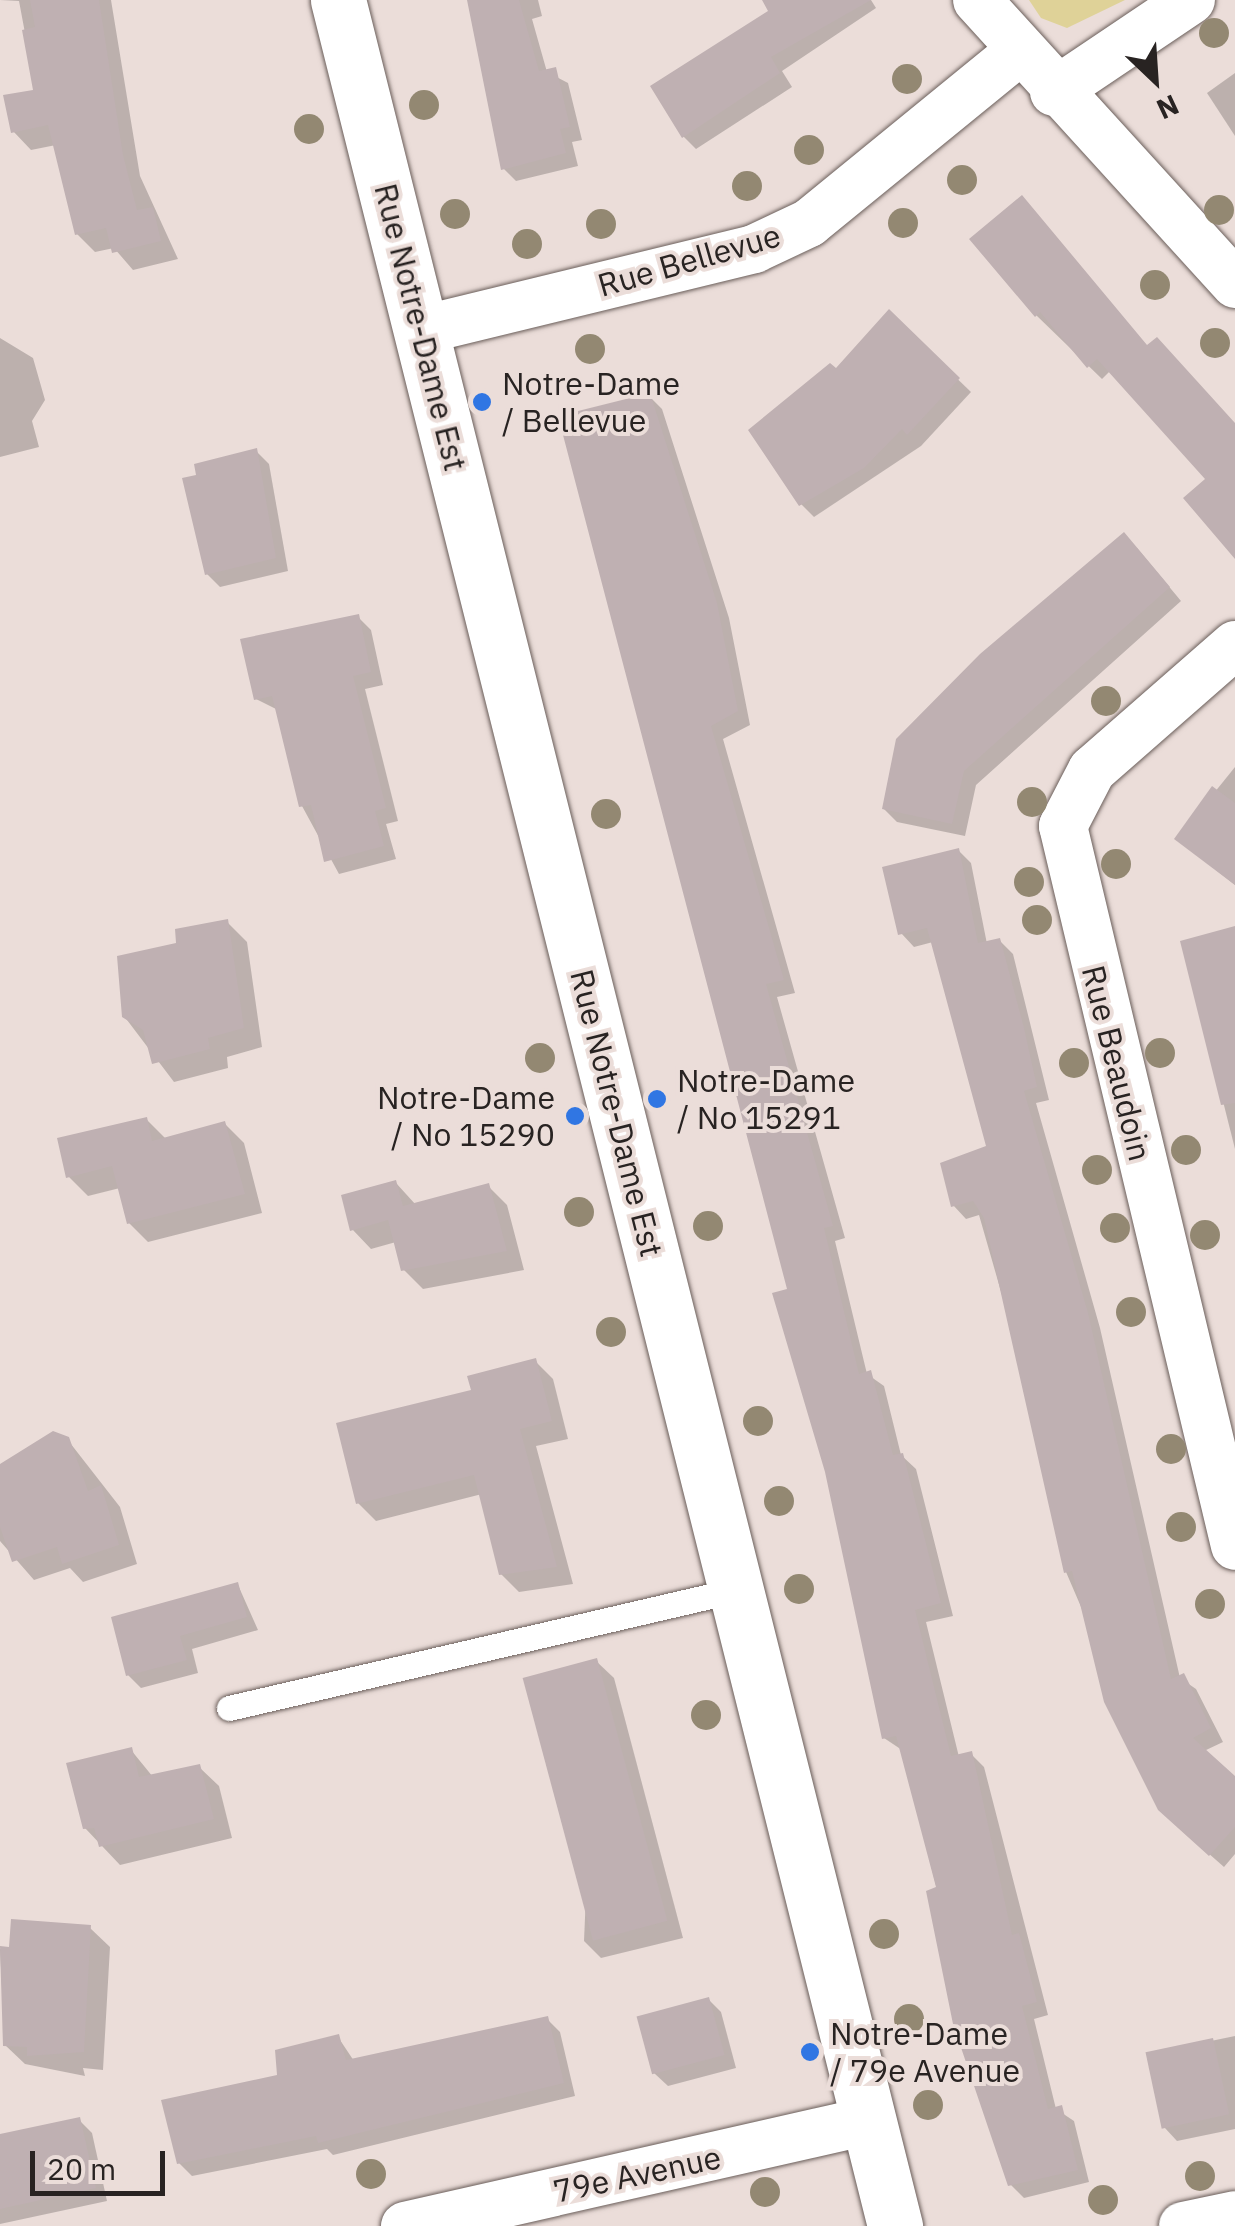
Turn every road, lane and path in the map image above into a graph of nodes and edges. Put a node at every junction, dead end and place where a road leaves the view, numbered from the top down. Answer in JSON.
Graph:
{"nodes":[{"id":1,"x":338,"y":0,"type":"edge"},
{"id":2,"x":977,"y":0,"type":"edge"},
{"id":3,"x":1191,"y":0,"type":"edge"},
{"id":4,"x":1020,"y":52,"type":"junction"},
{"id":5,"x":1054,"y":92,"type":"junction"},
{"id":6,"x":1235,"y":284,"type":"edge"},
{"id":7,"x":422,"y":330,"type":"junction"},
{"id":8,"x":1235,"y":645,"type":"edge"},
{"id":9,"x":1235,"y":1546,"type":"edge"},
{"id":10,"x":736,"y":1590,"type":"junction"},
{"id":11,"x":229,"y":1708,"type":"dead end"},
{"id":12,"x":870,"y":2121,"type":"junction"},
{"id":13,"x":1235,"y":2215,"type":"edge"},
{"id":14,"x":405,"y":2226,"type":"edge"},
{"id":15,"x":895,"y":2226,"type":"edge"},
{"id":16,"x":1183,"y":2226,"type":"edge"}],
"edges":[{"from":1,"to":7,"type":"main road","name":"Rue Notre-Dame Est"},
{"from":2,"to":4,"type":"street"},
{"from":3,"to":5,"type":"street"},
{"from":4,"to":5,"type":"street"},
{"from":4,"to":7,"type":"street","name":"Rue Bellevue"},
{"from":5,"to":6,"type":"street"},
{"from":7,"to":10,"type":"main road","name":"Rue Notre-Dame Est"},
{"from":8,"to":9,"type":"street","name":"Rue Beaudoin"},
{"from":10,"to":11,"type":"lane"},
{"from":10,"to":12,"type":"main road","name":"Rue Notre-Dame Est"},
{"from":12,"to":14,"type":"street","name":"79e Avenue"},
{"from":12,"to":15,"type":"main road","name":"Rue Notre-Dame Est"},
{"from":13,"to":16,"type":"street"}]}
